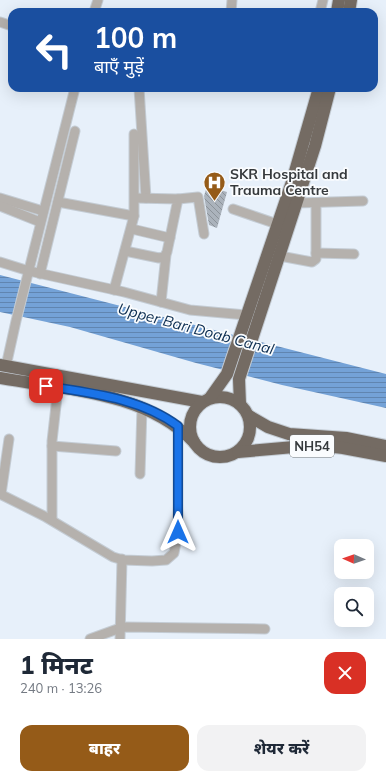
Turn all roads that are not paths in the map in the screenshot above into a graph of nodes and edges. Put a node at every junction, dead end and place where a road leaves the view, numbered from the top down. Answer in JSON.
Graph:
{"nodes":[{"id":1,"x":73,"y":92,"type":"edge"},
{"id":2,"x":139,"y":92,"type":"edge"},
{"id":3,"x":318,"y":92,"type":"edge"},
{"id":4,"x":329,"y":92,"type":"edge"},
{"id":5,"x":75,"y":131,"type":"dead end"},
{"id":6,"x":134,"y":134,"type":"dead end"},
{"id":7,"x":0,"y":198,"type":"edge"},
{"id":8,"x":135,"y":198,"type":"junction"},
{"id":9,"x":146,"y":198,"type":"junction"},
{"id":10,"x":178,"y":199,"type":"junction"},
{"id":11,"x":363,"y":201,"type":"dead end"},
{"id":12,"x":58,"y":202,"type":"junction"},
{"id":13,"x":297,"y":203,"type":"junction"},
{"id":14,"x":316,"y":203,"type":"junction"},
{"id":15,"x":0,"y":206,"type":"edge"},
{"id":16,"x":234,"y":209,"type":"dead end"},
{"id":17,"x":43,"y":211,"type":"junction"},
{"id":18,"x":134,"y":216,"type":"junction"},
{"id":19,"x":40,"y":222,"type":"junction"},
{"id":20,"x":277,"y":224,"type":"junction"},
{"id":21,"x":132,"y":229,"type":"junction"},
{"id":22,"x":204,"y":234,"type":"dead end"},
{"id":23,"x":170,"y":238,"type":"junction"},
{"id":24,"x":125,"y":251,"type":"junction"},
{"id":25,"x":316,"y":253,"type":"junction"},
{"id":26,"x":354,"y":254,"type":"dead end"},
{"id":27,"x":166,"y":255,"type":"junction"},
{"id":28,"x":280,"y":256,"type":"junction"},
{"id":29,"x":0,"y":262,"type":"edge"},
{"id":30,"x":40,"y":274,"type":"junction"},
{"id":31,"x":28,"y":275,"type":"junction"},
{"id":32,"x":114,"y":290,"type":"junction"},
{"id":33,"x":161,"y":302,"type":"junction"},
{"id":34,"x":245,"y":318,"type":"junction"},
{"id":35,"x":3,"y":366,"type":"edge"},
{"id":36,"x":0,"y":378,"type":"edge"},
{"id":37,"x":58,"y":388,"type":"junction"},
{"id":38,"x":206,"y":400,"type":"junction"},
{"id":39,"x":240,"y":404,"type":"junction"},
{"id":40,"x":142,"y":407,"type":"junction"},
{"id":41,"x":249,"y":416,"type":"junction"},
{"id":42,"x":178,"y":426,"type":"junction"},
{"id":43,"x":9,"y":439,"type":"dead end"},
{"id":44,"x":194,"y":442,"type":"junction"},
{"id":45,"x":52,"y":446,"type":"junction"},
{"id":46,"x":386,"y":446,"type":"edge"},
{"id":47,"x":116,"y":451,"type":"dead end"},
{"id":48,"x":238,"y":452,"type":"junction"},
{"id":49,"x":386,"y":456,"type":"edge"},
{"id":50,"x":140,"y":474,"type":"dead end"},
{"id":51,"x":1,"y":494,"type":"edge"},
{"id":52,"x":52,"y":520,"type":"junction"},
{"id":53,"x":122,"y":559,"type":"junction"},
{"id":54,"x":120,"y":628,"type":"junction"},
{"id":55,"x":195,"y":629,"type":"junction"},
{"id":56,"x":266,"y":629,"type":"dead end"},
{"id":57,"x":90,"y":639,"type":"edge"},
{"id":58,"x":120,"y":639,"type":"edge"},
{"id":59,"x":195,"y":639,"type":"edge"}],
"edges":[{"from":1,"to":17,"type":"street"},
{"from":2,"to":9,"type":"street"},
{"from":3,"to":20,"type":"highway"},
{"from":4,"to":13,"type":"highway"},
{"from":5,"to":12,"type":"street"},
{"from":6,"to":8,"type":"street"},
{"from":7,"to":17,"type":"street"},
{"from":8,"to":9,"type":"street"},
{"from":8,"to":18,"type":"street"},
{"from":9,"to":10,"type":"street"},
{"from":10,"to":22,"type":"street"},
{"from":10,"to":23,"type":"street"},
{"from":11,"to":14,"type":"street"},
{"from":12,"to":18,"type":"street"},
{"from":12,"to":30,"type":"street"},
{"from":13,"to":14,"type":"street"},
{"from":13,"to":28,"type":"highway"},
{"from":14,"to":25,"type":"street"},
{"from":15,"to":19,"type":"street"},
{"from":16,"to":20,"type":"street"},
{"from":17,"to":19,"type":"street"},
{"from":18,"to":21,"type":"street"},
{"from":19,"to":31,"type":"street"},
{"from":20,"to":34,"type":"highway"},
{"from":21,"to":23,"type":"street"},
{"from":21,"to":24,"type":"street"},
{"from":23,"to":27,"type":"street"},
{"from":24,"to":27,"type":"street"},
{"from":24,"to":32,"type":"street"},
{"from":25,"to":26,"type":"street"},
{"from":25,"to":28,"type":"street"},
{"from":27,"to":33,"type":"street"},
{"from":28,"to":39,"type":"highway"},
{"from":29,"to":31,"type":"street"},
{"from":30,"to":31,"type":"street"},
{"from":30,"to":32,"type":"street"},
{"from":31,"to":35,"type":"street"},
{"from":32,"to":33,"type":"street"},
{"from":33,"to":34,"type":"street"},
{"from":34,"to":38,"type":"highway"},
{"from":35,"to":38,"type":"highway"},
{"from":36,"to":37,"type":"highway"},
{"from":37,"to":40,"type":"highway"},
{"from":37,"to":45,"type":"street"},
{"from":38,"to":39,"type":"highway"},
{"from":38,"to":44,"type":"highway"},
{"from":39,"to":41,"type":"highway"},
{"from":40,"to":42,"type":"highway"},
{"from":40,"to":50,"type":"street"},
{"from":41,"to":46,"type":"highway","number":"NH54"},
{"from":41,"to":48,"type":"highway"},
{"from":42,"to":44,"type":"highway"},
{"from":42,"to":53,"type":"street"},
{"from":43,"to":51,"type":"street"},
{"from":44,"to":48,"type":"highway"},
{"from":45,"to":47,"type":"street"},
{"from":45,"to":52,"type":"street"},
{"from":48,"to":49,"type":"highway","number":"NH54"},
{"from":51,"to":52,"type":"street"},
{"from":52,"to":53,"type":"street"},
{"from":53,"to":54,"type":"street"},
{"from":54,"to":55,"type":"street"},
{"from":54,"to":57,"type":"street"},
{"from":54,"to":58,"type":"street"},
{"from":55,"to":56,"type":"street"},
{"from":55,"to":59,"type":"street"}]}
